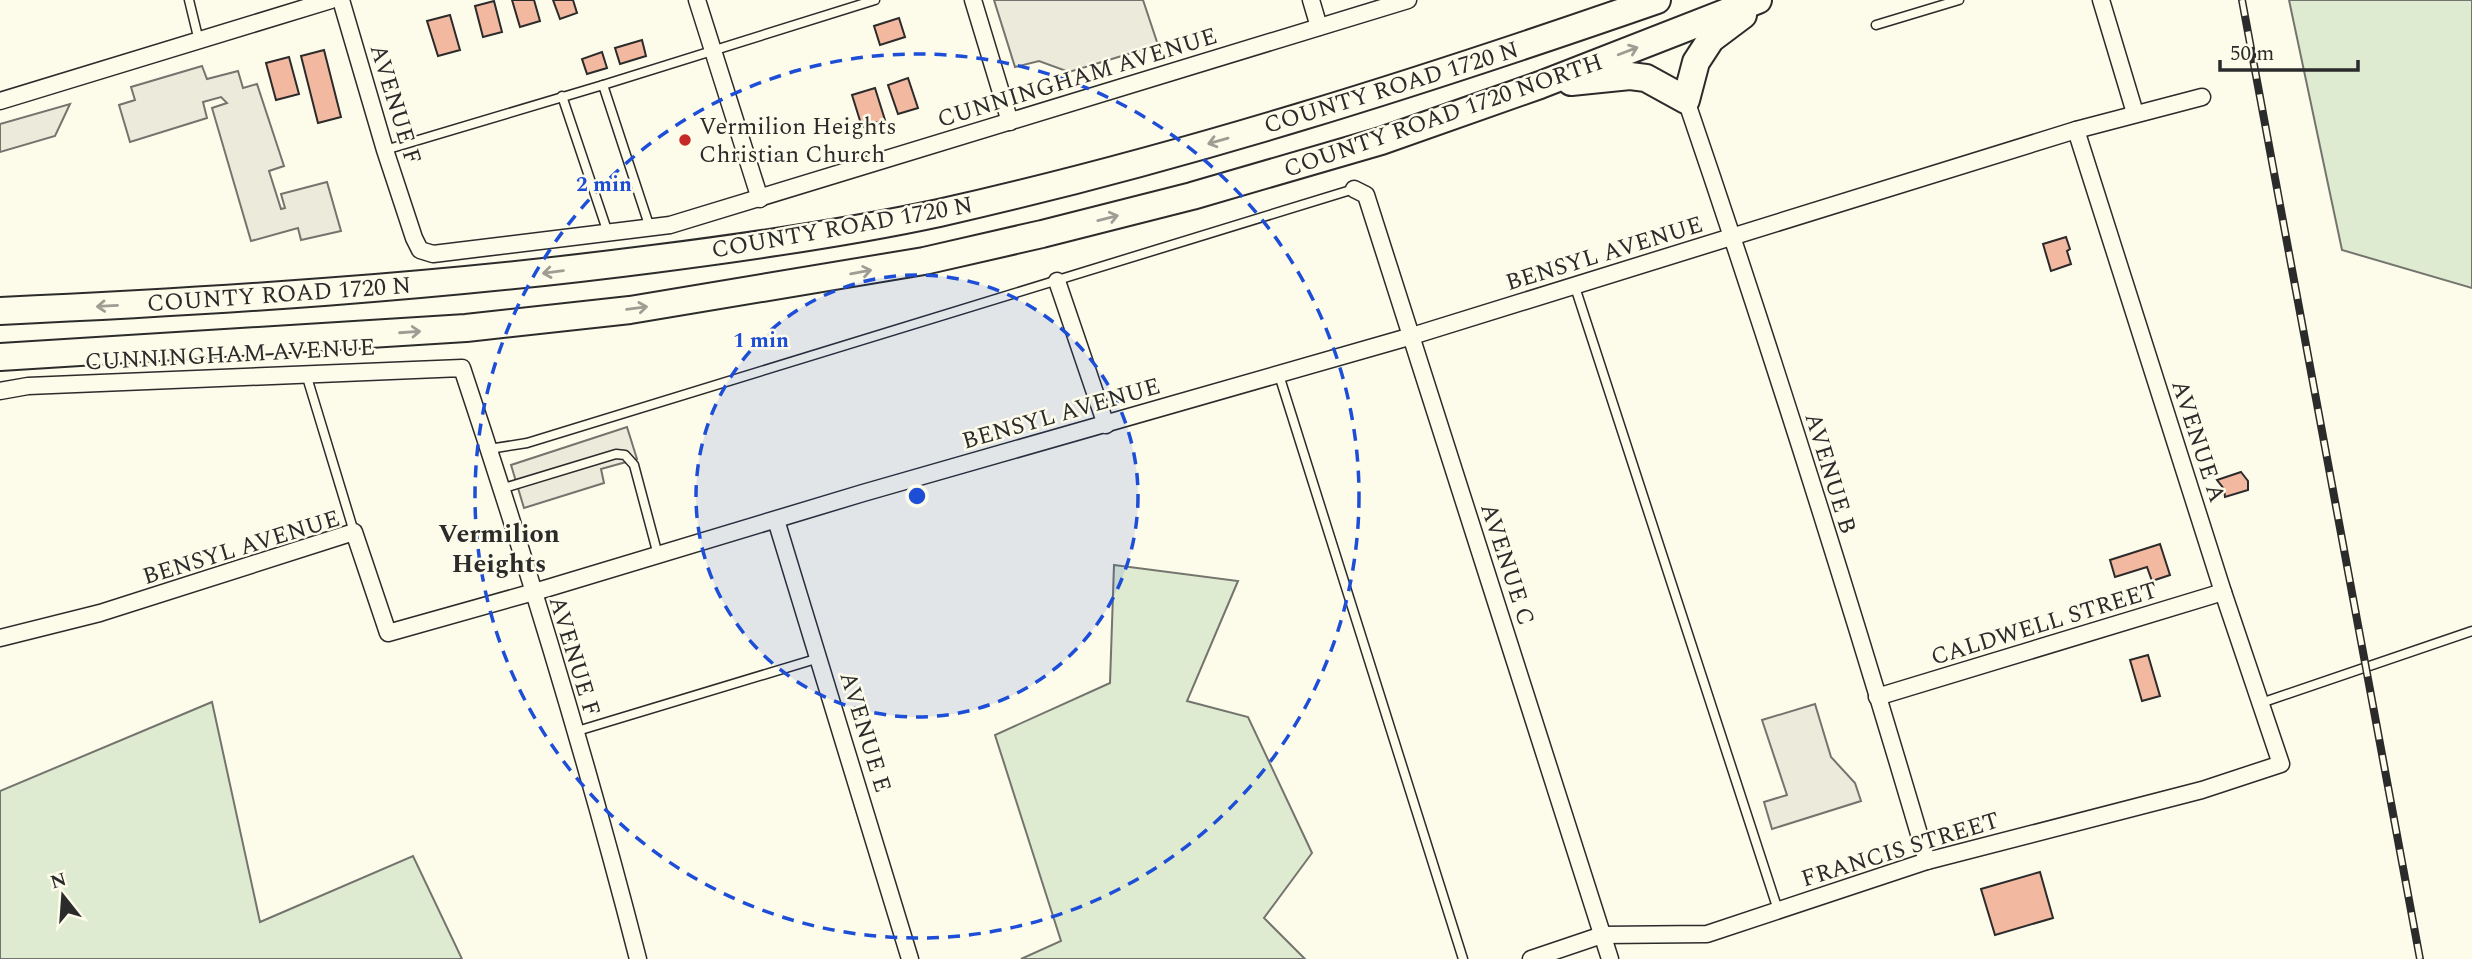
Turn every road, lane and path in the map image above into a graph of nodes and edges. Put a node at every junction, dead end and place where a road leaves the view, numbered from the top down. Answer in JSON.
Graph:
{"nodes":[{"id":1,"x":189,"y":0,"type":"edge"},
{"id":2,"x":331,"y":0,"type":"edge"},
{"id":3,"x":341,"y":0,"type":"edge"},
{"id":4,"x":697,"y":0,"type":"edge"},
{"id":5,"x":875,"y":0,"type":"edge"},
{"id":6,"x":973,"y":0,"type":"edge"},
{"id":7,"x":1311,"y":0,"type":"edge"},
{"id":8,"x":1408,"y":0,"type":"edge"},
{"id":9,"x":1624,"y":0,"type":"edge"},
{"id":10,"x":1657,"y":0,"type":"edge"},
{"id":11,"x":1758,"y":0,"type":"edge"},
{"id":12,"x":1765,"y":0,"type":"edge"},
{"id":13,"x":1959,"y":0,"type":"edge"},
{"id":14,"x":2101,"y":0,"type":"edge"},
{"id":15,"x":1876,"y":25,"type":"dead end"},
{"id":16,"x":1319,"y":27,"type":"junction"},
{"id":17,"x":1563,"y":33,"type":"junction"},
{"id":18,"x":199,"y":41,"type":"junction"},
{"id":19,"x":712,"y":51,"type":"junction"},
{"id":20,"x":603,"y":85,"type":"junction"},
{"id":21,"x":1540,"y":85,"type":"junction"},
{"id":22,"x":562,"y":96,"type":"junction"},
{"id":23,"x":2202,"y":97,"type":"dead end"},
{"id":24,"x":1686,"y":100,"type":"junction"},
{"id":25,"x":0,"y":101,"type":"edge"},
{"id":26,"x":2135,"y":113,"type":"junction"},
{"id":27,"x":1010,"y":122,"type":"junction"},
{"id":28,"x":2076,"y":130,"type":"junction"},
{"id":29,"x":385,"y":150,"type":"junction"},
{"id":30,"x":1354,"y":189,"type":"joint"},
{"id":31,"x":760,"y":199,"type":"junction"},
{"id":32,"x":650,"y":228,"type":"junction"},
{"id":33,"x":608,"y":233,"type":"junction"},
{"id":34,"x":1042,"y":234,"type":"joint"},
{"id":35,"x":1733,"y":236,"type":"junction"},
{"id":36,"x":1057,"y":281,"type":"junction"},
{"id":37,"x":1575,"y":287,"type":"junction"},
{"id":38,"x":0,"y":311,"type":"edge"},
{"id":39,"x":1412,"y":336,"type":"junction"},
{"id":40,"x":0,"y":357,"type":"edge"},
{"id":41,"x":462,"y":368,"type":"joint"},
{"id":42,"x":306,"y":373,"type":"junction"},
{"id":43,"x":1279,"y":375,"type":"junction"},
{"id":44,"x":0,"y":390,"type":"edge"},
{"id":45,"x":1106,"y":425,"type":"junction"},
{"id":46,"x":489,"y":449,"type":"junction"},
{"id":47,"x":501,"y":489,"type":"junction"},
{"id":48,"x":776,"y":520,"type":"junction"},
{"id":49,"x":354,"y":532,"type":"junction"},
{"id":50,"x":658,"y":555,"type":"junction"},
{"id":51,"x":532,"y":592,"type":"junction"},
{"id":52,"x":2223,"y":592,"type":"junction"},
{"id":53,"x":2472,"y":631,"type":"edge"},
{"id":54,"x":0,"y":638,"type":"edge"},
{"id":55,"x":819,"y":658,"type":"junction"},
{"id":56,"x":1877,"y":697,"type":"junction"},
{"id":57,"x":2261,"y":704,"type":"junction"},
{"id":58,"x":574,"y":732,"type":"junction"},
{"id":59,"x":2281,"y":764,"type":"joint"},
{"id":60,"x":1927,"y":861,"type":"junction"},
{"id":61,"x":1778,"y":910,"type":"junction"},
{"id":62,"x":1602,"y":935,"type":"junction"},
{"id":63,"x":638,"y":959,"type":"edge"},
{"id":64,"x":909,"y":959,"type":"edge"},
{"id":65,"x":1463,"y":959,"type":"edge"},
{"id":66,"x":1531,"y":959,"type":"edge"},
{"id":67,"x":1610,"y":959,"type":"edge"}],
"edges":[{"from":1,"to":18,"type":"lane"},
{"from":2,"to":18,"type":"street"},
{"from":3,"to":29,"type":"street","name":"AVENUE F"},
{"from":4,"to":19,"type":"street"},
{"from":5,"to":19,"type":"lane"},
{"from":6,"to":27,"type":"street"},
{"from":7,"to":16,"type":"street"},
{"from":8,"to":16,"type":"street","name":"CUNNINGHAM AVENUE"},
{"from":9,"to":17,"type":"main road"},
{"from":10,"to":17,"type":"main road","name":"COUNTY ROAD 1720 N"},
{"from":21,"to":11,"type":"main road","name":"COUNTY ROAD 1720 NORTH","one_way":true},
{"from":12,"to":24,"type":"main road"},
{"from":13,"to":15,"type":"lane"},
{"from":14,"to":26,"type":"street"},
{"from":16,"to":27,"type":"street","name":"CUNNINGHAM AVENUE"},
{"from":17,"to":38,"type":"main road","name":"COUNTY ROAD 1720 N","one_way":true},
{"from":18,"to":25,"type":"street"},
{"from":19,"to":20,"type":"lane"},
{"from":19,"to":31,"type":"street"},
{"from":20,"to":22,"type":"lane"},
{"from":20,"to":32,"type":"lane"},
{"from":21,"to":24,"type":"main road"},
{"from":34,"to":21,"type":"main road","name":"COUNTY ROAD 1720 NORTH","one_way":true},
{"from":22,"to":29,"type":"lane"},
{"from":22,"to":33,"type":"lane"},
{"from":23,"to":26,"type":"street","name":"BENSYL AVENUE"},
{"from":24,"to":35,"type":"street","name":"AVENUE B"},
{"from":26,"to":28,"type":"street","name":"BENSYL AVENUE"},
{"from":27,"to":31,"type":"street","name":"CUNNINGHAM AVENUE"},
{"from":28,"to":35,"type":"street","name":"BENSYL AVENUE"},
{"from":28,"to":52,"type":"street","name":"AVENUE A"},
{"from":29,"to":33,"type":"street","name":"AVENUE F"},
{"from":30,"to":36,"type":"lane"},
{"from":30,"to":39,"type":"street","name":"AVENUE C"},
{"from":31,"to":32,"type":"street","name":"AVENUE F"},
{"from":32,"to":33,"type":"street","name":"AVENUE F"},
{"from":40,"to":34,"type":"main road","name":"COUNTY ROAD 1720 N","one_way":true},
{"from":35,"to":37,"type":"street","name":"BENSYL AVENUE"},
{"from":35,"to":56,"type":"street","name":"AVENUE B"},
{"from":36,"to":45,"type":"street"},
{"from":36,"to":46,"type":"lane"},
{"from":37,"to":39,"type":"street","name":"BENSYL AVENUE"},
{"from":37,"to":61,"type":"lane"},
{"from":39,"to":43,"type":"street","name":"BENSYL AVENUE"},
{"from":39,"to":62,"type":"street","name":"AVENUE C"},
{"from":41,"to":42,"type":"street","name":"CUNNINGHAM AVENUE"},
{"from":41,"to":46,"type":"street","name":"AVENUE F"},
{"from":42,"to":44,"type":"street","name":"CUNNINGHAM AVENUE"},
{"from":42,"to":49,"type":"lane"},
{"from":43,"to":45,"type":"street","name":"BENSYL AVENUE"},
{"from":43,"to":65,"type":"lane"},
{"from":45,"to":48,"type":"street","name":"BENSYL AVENUE"},
{"from":46,"to":47,"type":"street","name":"AVENUE F"},
{"from":47,"to":50,"type":"lane"},
{"from":47,"to":51,"type":"street","name":"AVENUE F"},
{"from":48,"to":50,"type":"street","name":"BENSYL AVENUE"},
{"from":48,"to":55,"type":"street","name":"AVENUE E"},
{"from":49,"to":51,"type":"street","name":"BENSYL AVENUE"},
{"from":49,"to":54,"type":"street","name":"BENSYL AVENUE"},
{"from":50,"to":51,"type":"street","name":"BENSYL AVENUE"},
{"from":51,"to":58,"type":"street","name":"AVENUE F"},
{"from":52,"to":56,"type":"street","name":"CALDWELL STREET"},
{"from":52,"to":57,"type":"street","name":"AVENUE A"},
{"from":53,"to":57,"type":"lane"},
{"from":55,"to":58,"type":"lane"},
{"from":55,"to":64,"type":"street","name":"AVENUE E"},
{"from":56,"to":60,"type":"street","name":"AVENUE B"},
{"from":57,"to":59,"type":"street","name":"AVENUE A"},
{"from":58,"to":63,"type":"street","name":"AVENUE F"},
{"from":59,"to":60,"type":"street","name":"FRANCIS STREET"},
{"from":60,"to":61,"type":"street","name":"FRANCIS STREET"},
{"from":61,"to":62,"type":"street","name":"FRANCIS STREET"},
{"from":62,"to":66,"type":"street","name":"FRANCIS STREET"},
{"from":62,"to":67,"type":"street","name":"AVENUE C"}]}
